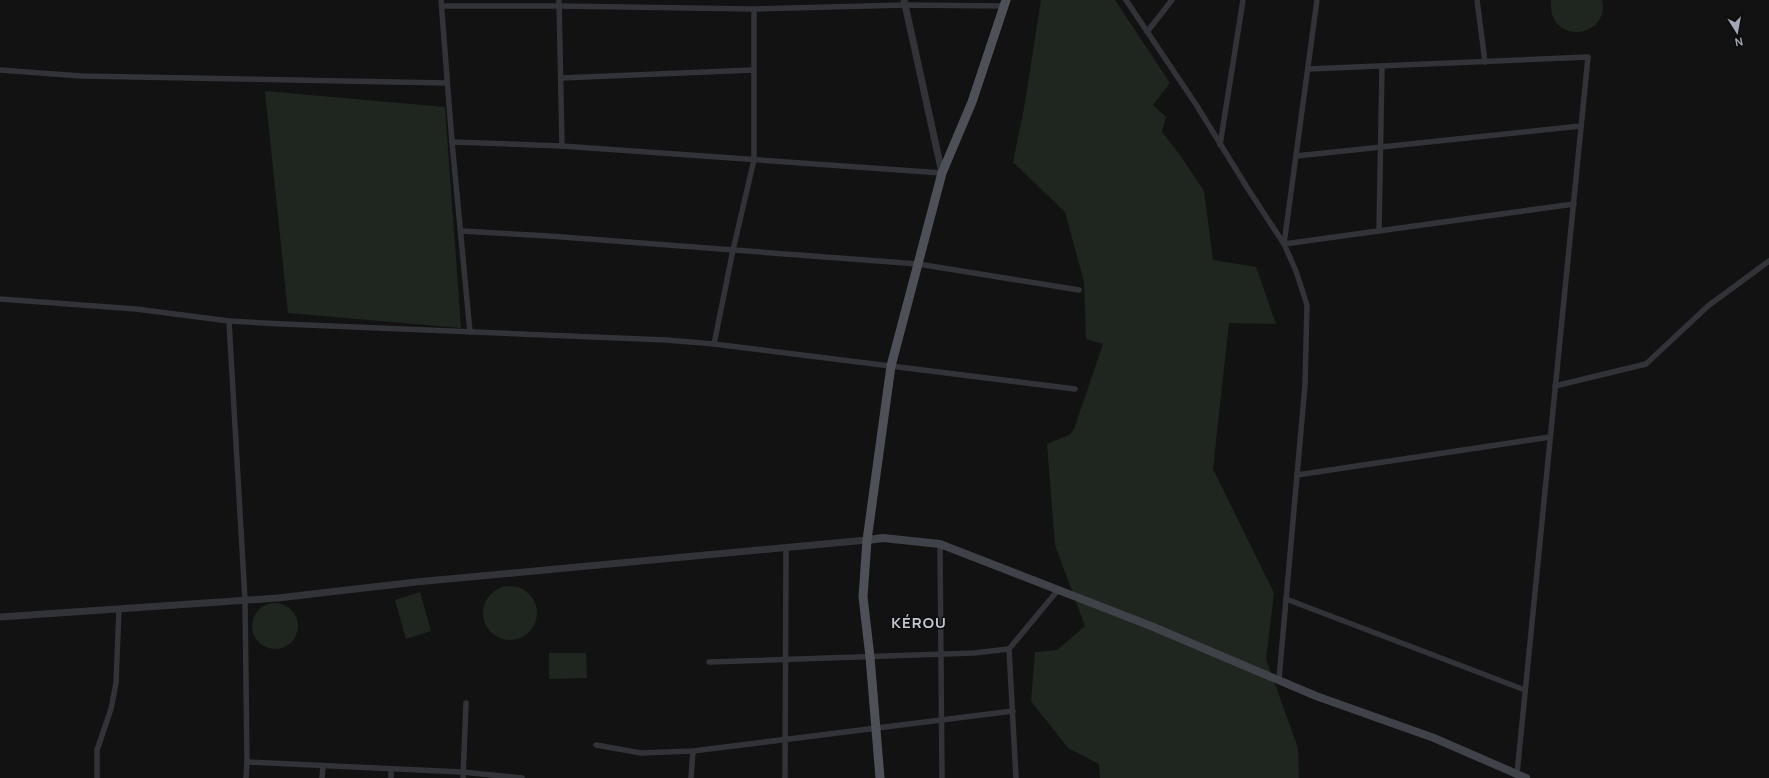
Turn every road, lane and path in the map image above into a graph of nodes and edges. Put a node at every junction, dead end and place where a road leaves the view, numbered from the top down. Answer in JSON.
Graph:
{"nodes":[{"id":1,"x":1126,"y":0,"type":"edge"},
{"id":2,"x":1172,"y":0,"type":"edge"},
{"id":3,"x":1243,"y":0,"type":"edge"},
{"id":4,"x":1317,"y":0,"type":"edge"},
{"id":5,"x":1477,"y":0,"type":"edge"},
{"id":6,"x":905,"y":2,"type":"edge"},
{"id":7,"x":442,"y":3,"type":"edge"},
{"id":8,"x":559,"y":3,"type":"edge"},
{"id":9,"x":1005,"y":3,"type":"edge"},
{"id":10,"x":754,"y":9,"type":"junction"},
{"id":11,"x":1147,"y":32,"type":"junction"},
{"id":12,"x":1485,"y":62,"type":"junction"},
{"id":13,"x":1382,"y":66,"type":"junction"},
{"id":14,"x":1308,"y":69,"type":"junction"},
{"id":15,"x":0,"y":70,"type":"edge"},
{"id":16,"x":754,"y":70,"type":"junction"},
{"id":17,"x":561,"y":78,"type":"junction"},
{"id":18,"x":447,"y":83,"type":"junction"},
{"id":19,"x":1581,"y":126,"type":"junction"},
{"id":20,"x":452,"y":142,"type":"junction"},
{"id":21,"x":1220,"y":144,"type":"junction"},
{"id":22,"x":562,"y":146,"type":"junction"},
{"id":23,"x":1380,"y":146,"type":"junction"},
{"id":24,"x":1296,"y":156,"type":"junction"},
{"id":25,"x":754,"y":160,"type":"junction"},
{"id":26,"x":942,"y":173,"type":"junction"},
{"id":27,"x":1574,"y":204,"type":"junction"},
{"id":28,"x":461,"y":231,"type":"junction"},
{"id":29,"x":1379,"y":231,"type":"junction"},
{"id":30,"x":1284,"y":244,"type":"junction"},
{"id":31,"x":732,"y":250,"type":"junction"},
{"id":32,"x":1769,"y":261,"type":"edge"},
{"id":33,"x":918,"y":264,"type":"junction"},
{"id":34,"x":1079,"y":290,"type":"dead end"},
{"id":35,"x":0,"y":299,"type":"edge"},
{"id":36,"x":229,"y":321,"type":"junction"},
{"id":37,"x":470,"y":332,"type":"junction"},
{"id":38,"x":714,"y":344,"type":"junction"},
{"id":39,"x":891,"y":366,"type":"junction"},
{"id":40,"x":1555,"y":386,"type":"junction"},
{"id":41,"x":1075,"y":390,"type":"dead end"},
{"id":42,"x":1550,"y":438,"type":"junction"},
{"id":43,"x":1297,"y":475,"type":"junction"},
{"id":44,"x":867,"y":540,"type":"junction"},
{"id":45,"x":940,"y":544,"type":"junction"},
{"id":46,"x":786,"y":549,"type":"junction"},
{"id":47,"x":1058,"y":590,"type":"junction"},
{"id":48,"x":1286,"y":599,"type":"junction"},
{"id":49,"x":245,"y":600,"type":"junction"},
{"id":50,"x":119,"y":610,"type":"junction"},
{"id":51,"x":0,"y":617,"type":"edge"},
{"id":52,"x":1009,"y":649,"type":"junction"},
{"id":53,"x":941,"y":655,"type":"junction"},
{"id":54,"x":870,"y":657,"type":"junction"},
{"id":55,"x":785,"y":660,"type":"junction"},
{"id":56,"x":709,"y":662,"type":"dead end"},
{"id":57,"x":1279,"y":680,"type":"junction"},
{"id":58,"x":1525,"y":690,"type":"junction"},
{"id":59,"x":466,"y":703,"type":"dead end"},
{"id":60,"x":1013,"y":711,"type":"junction"},
{"id":61,"x":942,"y":721,"type":"junction"},
{"id":62,"x":876,"y":729,"type":"junction"},
{"id":63,"x":784,"y":740,"type":"junction"},
{"id":64,"x":596,"y":745,"type":"dead end"},
{"id":65,"x":693,"y":751,"type":"junction"},
{"id":66,"x":247,"y":762,"type":"junction"},
{"id":67,"x":322,"y":766,"type":"junction"},
{"id":68,"x":392,"y":770,"type":"junction"},
{"id":69,"x":1517,"y":774,"type":"junction"},
{"id":70,"x":462,"y":775,"type":"edge"},
{"id":71,"x":97,"y":778,"type":"edge"},
{"id":72,"x":246,"y":778,"type":"edge"},
{"id":73,"x":322,"y":778,"type":"edge"},
{"id":74,"x":391,"y":778,"type":"edge"},
{"id":75,"x":522,"y":778,"type":"edge"},
{"id":76,"x":691,"y":778,"type":"edge"},
{"id":77,"x":785,"y":778,"type":"edge"},
{"id":78,"x":880,"y":778,"type":"edge"},
{"id":79,"x":942,"y":778,"type":"edge"},
{"id":80,"x":1016,"y":778,"type":"edge"},
{"id":81,"x":1526,"y":778,"type":"edge"}],
"edges":[{"from":1,"to":11,"type":"street"},
{"from":2,"to":11,"type":"street"},
{"from":3,"to":21,"type":"street"},
{"from":4,"to":14,"type":"street"},
{"from":5,"to":12,"type":"street"},
{"from":6,"to":9,"type":"street"},
{"from":6,"to":10,"type":"street"},
{"from":6,"to":26,"type":"street"},
{"from":7,"to":8,"type":"street"},
{"from":7,"to":18,"type":"street"},
{"from":8,"to":10,"type":"street"},
{"from":8,"to":17,"type":"street"},
{"from":9,"to":26,"type":"main road"},
{"from":10,"to":16,"type":"street"},
{"from":11,"to":21,"type":"street"},
{"from":12,"to":13,"type":"street"},
{"from":12,"to":19,"type":"street"},
{"from":13,"to":14,"type":"street"},
{"from":13,"to":23,"type":"street"},
{"from":14,"to":24,"type":"street"},
{"from":15,"to":18,"type":"street"},
{"from":16,"to":17,"type":"street"},
{"from":16,"to":25,"type":"street"},
{"from":17,"to":22,"type":"street"},
{"from":18,"to":20,"type":"street"},
{"from":19,"to":23,"type":"street"},
{"from":19,"to":27,"type":"street"},
{"from":20,"to":22,"type":"street"},
{"from":20,"to":28,"type":"street"},
{"from":21,"to":30,"type":"street"},
{"from":22,"to":25,"type":"street"},
{"from":23,"to":24,"type":"street"},
{"from":23,"to":29,"type":"street"},
{"from":24,"to":30,"type":"street"},
{"from":25,"to":26,"type":"street"},
{"from":25,"to":31,"type":"street"},
{"from":26,"to":33,"type":"main road"},
{"from":27,"to":29,"type":"street"},
{"from":27,"to":40,"type":"street"},
{"from":28,"to":31,"type":"street"},
{"from":28,"to":37,"type":"street"},
{"from":29,"to":30,"type":"street"},
{"from":30,"to":43,"type":"street"},
{"from":31,"to":33,"type":"street"},
{"from":31,"to":38,"type":"street"},
{"from":32,"to":40,"type":"street"},
{"from":33,"to":34,"type":"street"},
{"from":33,"to":39,"type":"main road"},
{"from":35,"to":36,"type":"street"},
{"from":36,"to":37,"type":"street"},
{"from":36,"to":49,"type":"street"},
{"from":37,"to":38,"type":"street"},
{"from":38,"to":39,"type":"street"},
{"from":39,"to":41,"type":"street"},
{"from":39,"to":44,"type":"main road"},
{"from":40,"to":42,"type":"street"},
{"from":42,"to":43,"type":"street"},
{"from":42,"to":58,"type":"street"},
{"from":43,"to":48,"type":"street"},
{"from":44,"to":45,"type":"main road"},
{"from":44,"to":46,"type":"street"},
{"from":44,"to":54,"type":"main road"},
{"from":45,"to":47,"type":"main road"},
{"from":45,"to":53,"type":"street"},
{"from":46,"to":49,"type":"street"},
{"from":46,"to":55,"type":"street"},
{"from":47,"to":52,"type":"street"},
{"from":47,"to":57,"type":"main road"},
{"from":48,"to":57,"type":"street"},
{"from":48,"to":58,"type":"street"},
{"from":49,"to":50,"type":"street"},
{"from":49,"to":66,"type":"street"},
{"from":50,"to":51,"type":"street"},
{"from":50,"to":71,"type":"street"},
{"from":52,"to":53,"type":"street"},
{"from":52,"to":60,"type":"street"},
{"from":53,"to":54,"type":"street"},
{"from":53,"to":61,"type":"street"},
{"from":54,"to":55,"type":"street"},
{"from":54,"to":62,"type":"main road"},
{"from":55,"to":56,"type":"street"},
{"from":55,"to":63,"type":"street"},
{"from":57,"to":69,"type":"main road"},
{"from":58,"to":69,"type":"street"},
{"from":59,"to":70,"type":"street"},
{"from":60,"to":61,"type":"street"},
{"from":60,"to":80,"type":"street"},
{"from":61,"to":62,"type":"street"},
{"from":61,"to":79,"type":"street"},
{"from":62,"to":63,"type":"street"},
{"from":62,"to":78,"type":"main road"},
{"from":63,"to":65,"type":"street"},
{"from":63,"to":77,"type":"street"},
{"from":64,"to":65,"type":"street"},
{"from":65,"to":76,"type":"street"},
{"from":66,"to":67,"type":"street"},
{"from":66,"to":72,"type":"street"},
{"from":67,"to":68,"type":"street"},
{"from":67,"to":73,"type":"street"},
{"from":68,"to":70,"type":"street"},
{"from":68,"to":74,"type":"street"},
{"from":69,"to":81,"type":"main road"},
{"from":70,"to":75,"type":"street"}]}
